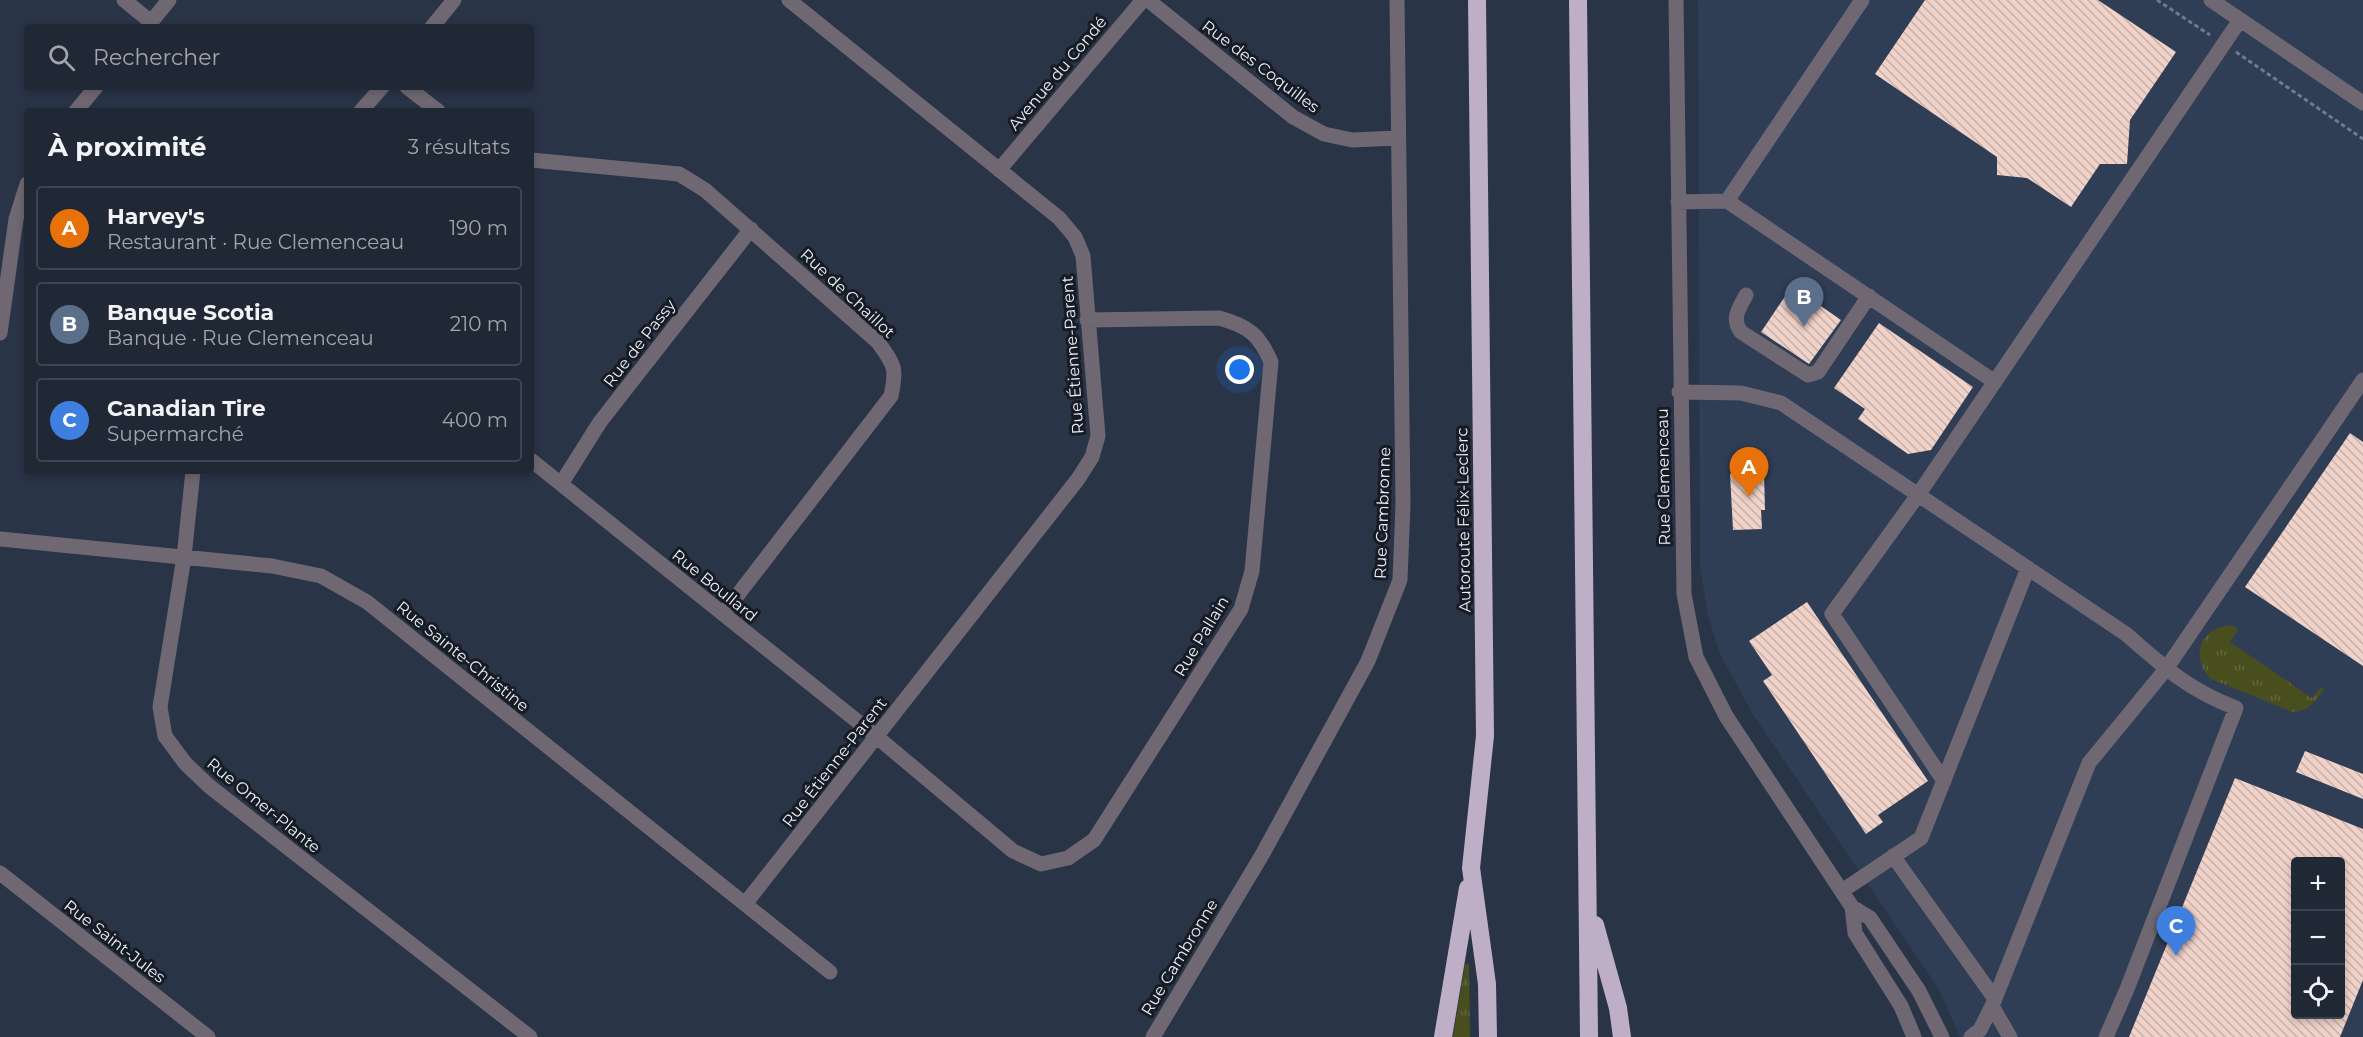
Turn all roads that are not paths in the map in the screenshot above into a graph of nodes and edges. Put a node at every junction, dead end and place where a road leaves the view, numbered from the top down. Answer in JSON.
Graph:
{"nodes":[{"id":1,"x":124,"y":0,"type":"edge"},
{"id":2,"x":170,"y":0,"type":"edge"},
{"id":3,"x":454,"y":0,"type":"edge"},
{"id":4,"x":789,"y":0,"type":"edge"},
{"id":5,"x":1143,"y":0,"type":"edge"},
{"id":6,"x":1148,"y":0,"type":"edge"},
{"id":7,"x":1397,"y":0,"type":"edge"},
{"id":8,"x":1477,"y":0,"type":"edge"},
{"id":9,"x":1578,"y":0,"type":"edge"},
{"id":10,"x":1676,"y":0,"type":"edge"},
{"id":11,"x":1862,"y":0,"type":"edge"},
{"id":12,"x":2211,"y":0,"type":"edge"},
{"id":13,"x":2240,"y":20,"type":"junction"},
{"id":14,"x":148,"y":24,"type":"edge"},
{"id":15,"x":150,"y":24,"type":"edge"},
{"id":16,"x":434,"y":24,"type":"edge"},
{"id":17,"x":94,"y":90,"type":"edge"},
{"id":18,"x":379,"y":90,"type":"edge"},
{"id":19,"x":411,"y":90,"type":"edge"},
{"id":20,"x":2363,"y":103,"type":"edge"},
{"id":21,"x":78,"y":108,"type":"edge"},
{"id":22,"x":364,"y":108,"type":"edge"},
{"id":23,"x":434,"y":108,"type":"edge"},
{"id":24,"x":1398,"y":138,"type":"junction"},
{"id":25,"x":534,"y":160,"type":"edge"},
{"id":26,"x":999,"y":170,"type":"junction"},
{"id":27,"x":24,"y":194,"type":"edge"},
{"id":28,"x":1727,"y":201,"type":"junction"},
{"id":29,"x":1678,"y":202,"type":"junction"},
{"id":30,"x":751,"y":228,"type":"junction"},
{"id":31,"x":1746,"y":295,"type":"dead end"},
{"id":32,"x":1869,"y":296,"type":"junction"},
{"id":33,"x":1,"y":310,"type":"edge"},
{"id":34,"x":1087,"y":320,"type":"junction"},
{"id":35,"x":0,"y":333,"type":"edge"},
{"id":36,"x":2363,"y":380,"type":"edge"},
{"id":37,"x":1995,"y":382,"type":"junction"},
{"id":38,"x":1679,"y":392,"type":"junction"},
{"id":39,"x":534,"y":462,"type":"edge"},
{"id":40,"x":194,"y":474,"type":"edge"},
{"id":41,"x":561,"y":484,"type":"junction"},
{"id":42,"x":1918,"y":495,"type":"junction"},
{"id":43,"x":0,"y":539,"type":"edge"},
{"id":44,"x":184,"y":557,"type":"junction"},
{"id":45,"x":2028,"y":568,"type":"junction"},
{"id":46,"x":723,"y":614,"type":"junction"},
{"id":47,"x":2166,"y":669,"type":"junction"},
{"id":48,"x":877,"y":737,"type":"junction"},
{"id":49,"x":1944,"y":781,"type":"junction"},
{"id":50,"x":1893,"y":856,"type":"junction"},
{"id":51,"x":1472,"y":868,"type":"junction"},
{"id":52,"x":0,"y":873,"type":"edge"},
{"id":53,"x":1842,"y":891,"type":"junction"},
{"id":54,"x":1588,"y":901,"type":"junction"},
{"id":55,"x":745,"y":904,"type":"junction"},
{"id":56,"x":1852,"y":907,"type":"junction"},
{"id":57,"x":830,"y":972,"type":"dead end"},
{"id":58,"x":1993,"y":1003,"type":"junction"},
{"id":59,"x":208,"y":1037,"type":"edge"},
{"id":60,"x":530,"y":1037,"type":"edge"},
{"id":61,"x":1153,"y":1037,"type":"edge"},
{"id":62,"x":1443,"y":1037,"type":"edge"},
{"id":63,"x":1488,"y":1037,"type":"edge"},
{"id":64,"x":1589,"y":1037,"type":"edge"},
{"id":65,"x":1622,"y":1037,"type":"edge"},
{"id":66,"x":1914,"y":1037,"type":"edge"},
{"id":67,"x":1941,"y":1037,"type":"edge"},
{"id":68,"x":1971,"y":1037,"type":"edge"},
{"id":69,"x":2010,"y":1037,"type":"edge"},
{"id":70,"x":2106,"y":1037,"type":"edge"}],
"edges":[{"from":1,"to":14,"type":"street"},
{"from":2,"to":15,"type":"street"},
{"from":3,"to":16,"type":"street"},
{"from":4,"to":26,"type":"street","name":"Rue Étienne-Parent"},
{"from":5,"to":26,"type":"street","name":"Avenue du Condé"},
{"from":6,"to":24,"type":"street","name":"Rue des Coquilles"},
{"from":7,"to":24,"type":"street","name":"Rue Cambronne"},
{"from":8,"to":51,"type":"highway","name":"Autoroute Félix-Leclerc"},
{"from":9,"to":54,"type":"highway"},
{"from":10,"to":29,"type":"street","name":"Rue Clemenceau"},
{"from":11,"to":28,"type":"street"},
{"from":12,"to":13,"type":"street"},
{"from":13,"to":20,"type":"street"},
{"from":13,"to":37,"type":"street"},
{"from":17,"to":21,"type":"street"},
{"from":18,"to":22,"type":"street"},
{"from":19,"to":23,"type":"street"},
{"from":24,"to":61,"type":"street","name":"Rue Cambronne"},
{"from":25,"to":30,"type":"street","name":"Rue de Chaillot"},
{"from":26,"to":34,"type":"street","name":"Rue Étienne-Parent"},
{"from":27,"to":33,"type":"street"},
{"from":28,"to":29,"type":"street"},
{"from":28,"to":32,"type":"street"},
{"from":29,"to":38,"type":"street","name":"Rue Clemenceau"},
{"from":30,"to":41,"type":"street","name":"Rue de Passy"},
{"from":30,"to":46,"type":"street","name":"Rue de Chaillot"},
{"from":31,"to":32,"type":"street"},
{"from":32,"to":37,"type":"street"},
{"from":33,"to":35,"type":"street"},
{"from":34,"to":48,"type":"street","name":"Rue Étienne-Parent"},
{"from":34,"to":48,"type":"street","name":"Rue Pallain"},
{"from":36,"to":47,"type":"street"},
{"from":37,"to":42,"type":"street"},
{"from":38,"to":42,"type":"street"},
{"from":38,"to":53,"type":"street","name":"Rue Clemenceau"},
{"from":39,"to":41,"type":"street","name":"Rue Boullard"},
{"from":40,"to":44,"type":"street","name":"Rue Omer-Plante"},
{"from":41,"to":46,"type":"street","name":"Rue Boullard"},
{"from":42,"to":45,"type":"street"},
{"from":42,"to":49,"type":"street"},
{"from":43,"to":44,"type":"street","name":"Rue Sainte-Christine"},
{"from":44,"to":55,"type":"street","name":"Rue Sainte-Christine"},
{"from":44,"to":60,"type":"street","name":"Rue Omer-Plante"},
{"from":45,"to":47,"type":"street"},
{"from":45,"to":49,"type":"street"},
{"from":46,"to":48,"type":"street","name":"Rue Boullard"},
{"from":47,"to":58,"type":"street"},
{"from":47,"to":70,"type":"street"},
{"from":48,"to":55,"type":"street","name":"Rue Étienne-Parent"},
{"from":49,"to":50,"type":"street"},
{"from":50,"to":53,"type":"street"},
{"from":50,"to":58,"type":"street"},
{"from":51,"to":62,"type":"highway"},
{"from":51,"to":63,"type":"highway","name":"Autoroute Félix-Leclerc"},
{"from":52,"to":59,"type":"street","name":"Rue Saint-Jules"},
{"from":53,"to":56,"type":"street","name":"Rue Clemenceau"},
{"from":54,"to":64,"type":"highway"},
{"from":54,"to":65,"type":"highway"},
{"from":55,"to":57,"type":"street","name":"Rue Sainte-Christine"},
{"from":56,"to":66,"type":"street","name":"Rue Clemenceau"},
{"from":56,"to":67,"type":"street","name":"Rue Clemenceau"},
{"from":58,"to":68,"type":"street"},
{"from":58,"to":69,"type":"street"}]}
